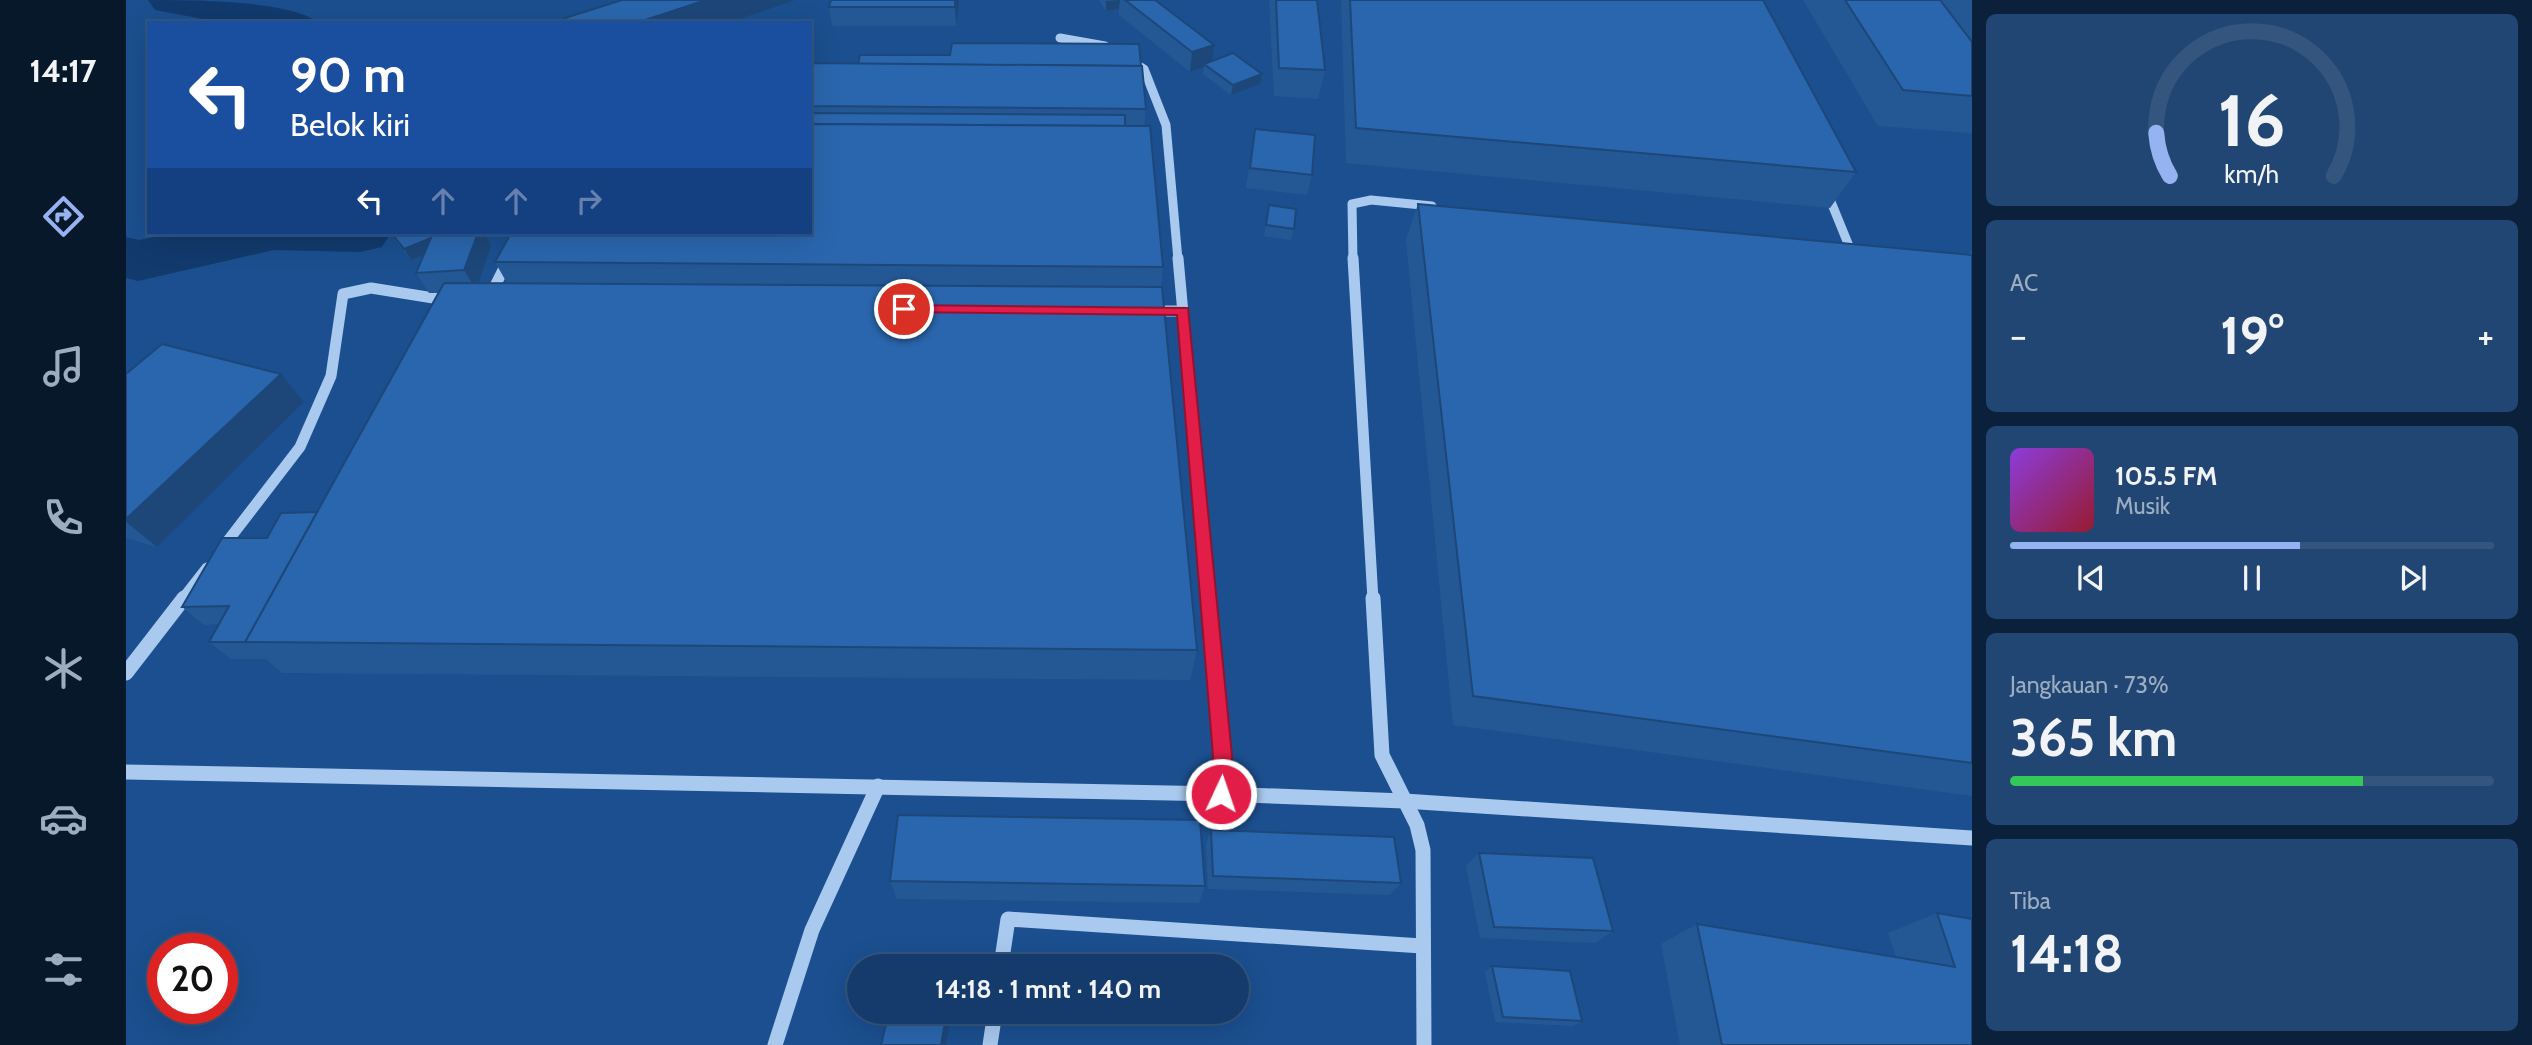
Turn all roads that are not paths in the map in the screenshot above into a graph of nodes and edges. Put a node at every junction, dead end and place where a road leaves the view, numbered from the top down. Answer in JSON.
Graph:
{"nodes":[{"id":1,"x":1060,"y":38,"type":"dead end"},
{"id":2,"x":1824,"y":185,"type":"edge"},
{"id":3,"x":1450,"y":208,"type":"edge"},
{"id":4,"x":520,"y":235,"type":"edge"},
{"id":5,"x":1836,"y":245,"type":"edge"},
{"id":6,"x":1849,"y":246,"type":"junction"},
{"id":7,"x":1863,"y":248,"type":"edge"},
{"id":8,"x":461,"y":302,"type":"edge"},
{"id":9,"x":500,"y":306,"type":"edge"},
{"id":10,"x":1142,"y":311,"type":"edge"},
{"id":11,"x":1183,"y":311,"type":"junction"},
{"id":12,"x":126,"y":673,"type":"edge"},
{"id":13,"x":126,"y":772,"type":"edge"},
{"id":14,"x":878,"y":786,"type":"junction"},
{"id":15,"x":1221,"y":794,"type":"junction"},
{"id":16,"x":1404,"y":801,"type":"junction"},
{"id":17,"x":1972,"y":838,"type":"edge"},
{"id":18,"x":1422,"y":946,"type":"junction"},
{"id":19,"x":1003,"y":954,"type":"edge"},
{"id":20,"x":993,"y":1024,"type":"edge"},
{"id":21,"x":775,"y":1045,"type":"edge"},
{"id":22,"x":990,"y":1045,"type":"edge"},
{"id":23,"x":1424,"y":1045,"type":"edge"}],
"edges":[{"from":1,"to":11,"type":"lane"},
{"from":2,"to":6,"type":"lane"},
{"from":3,"to":16,"type":"lane"},
{"from":4,"to":9,"type":"lane"},
{"from":5,"to":6,"type":"lane"},
{"from":6,"to":7,"type":"lane"},
{"from":8,"to":12,"type":"lane"},
{"from":10,"to":11,"type":"lane"},
{"from":11,"to":15,"type":"lane"},
{"from":13,"to":14,"type":"street"},
{"from":14,"to":15,"type":"street"},
{"from":14,"to":21,"type":"lane"},
{"from":15,"to":16,"type":"street"},
{"from":16,"to":17,"type":"street"},
{"from":16,"to":18,"type":"lane"},
{"from":18,"to":19,"type":"lane"},
{"from":18,"to":23,"type":"lane"},
{"from":20,"to":22,"type":"lane"}]}
